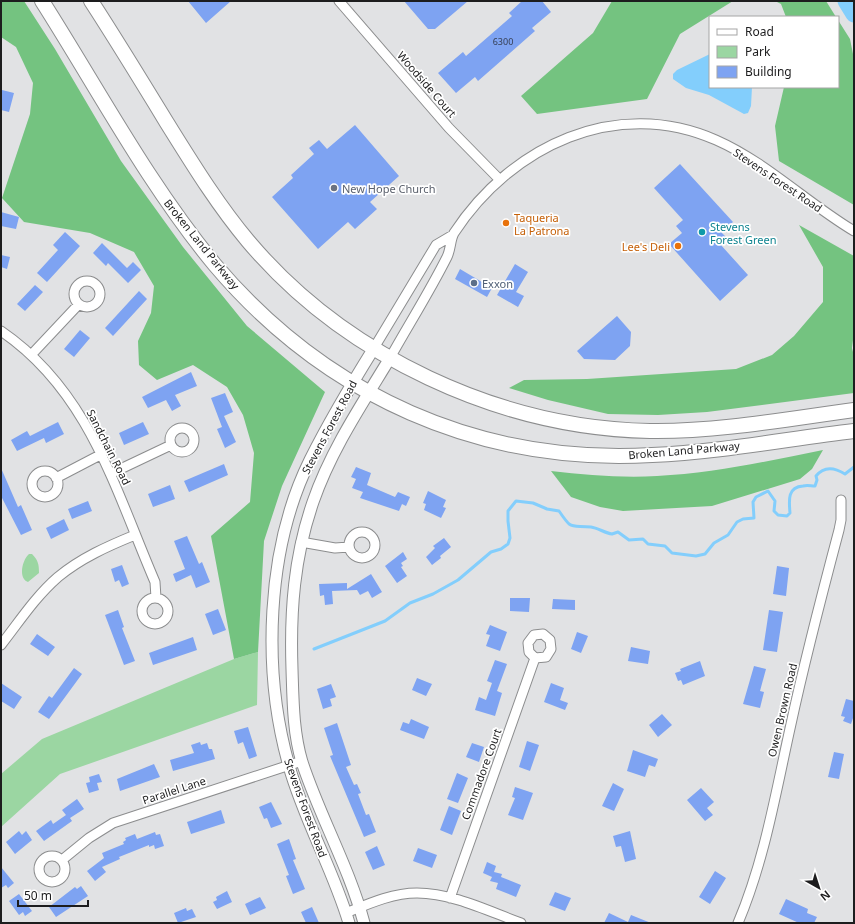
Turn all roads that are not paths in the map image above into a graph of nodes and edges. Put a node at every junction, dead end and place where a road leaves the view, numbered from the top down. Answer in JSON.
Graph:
{"nodes":[{"id":1,"x":42,"y":1,"type":"edge"},
{"id":2,"x":91,"y":1,"type":"edge"},
{"id":3,"x":339,"y":1,"type":"edge"},
{"id":4,"x":500,"y":180,"type":"junction"},
{"id":5,"x":854,"y":231,"type":"edge"},
{"id":6,"x":453,"y":235,"type":"junction"},
{"id":7,"x":78,"y":304,"type":"dead end"},
{"id":8,"x":1,"y":331,"type":"edge"},
{"id":9,"x":374,"y":348,"type":"junction"},
{"id":10,"x":32,"y":354,"type":"junction"},
{"id":11,"x":390,"y":358,"type":"junction"},
{"id":12,"x":352,"y":383,"type":"junction"},
{"id":13,"x":369,"y":393,"type":"junction"},
{"id":14,"x":849,"y":411,"type":"edge"},
{"id":15,"x":854,"y":431,"type":"edge"},
{"id":16,"x":171,"y":445,"type":"dead end"},
{"id":17,"x":102,"y":454,"type":"junction"},
{"id":18,"x":112,"y":473,"type":"junction"},
{"id":19,"x":56,"y":478,"type":"dead end"},
{"id":20,"x":841,"y":500,"type":"dead end"},
{"id":21,"x":135,"y":535,"type":"junction"},
{"id":22,"x":301,"y":542,"type":"junction"},
{"id":23,"x":349,"y":547,"type":"dead end"},
{"id":24,"x":156,"y":598,"type":"dead end"},
{"id":25,"x":1,"y":645,"type":"edge"},
{"id":26,"x":535,"y":658,"type":"dead end"},
{"id":27,"x":302,"y":761,"type":"junction"},
{"id":28,"x":289,"y":766,"type":"junction"},
{"id":29,"x":62,"y":860,"type":"dead end"},
{"id":30,"x":450,"y":898,"type":"junction"},
{"id":31,"x":359,"y":908,"type":"junction"},
{"id":32,"x":347,"y":918,"type":"edge"},
{"id":33,"x":364,"y":923,"type":"edge"},
{"id":34,"x":521,"y":923,"type":"edge"},
{"id":35,"x":738,"y":923,"type":"edge"}],
"edges":[{"from":1,"to":12,"type":"main road","name":"Broken Land Parkway"},
{"from":2,"to":9,"type":"main road","name":"Broken Land Parkway"},
{"from":3,"to":4,"type":"street","name":"Woodside Court"},
{"from":4,"to":5,"type":"street","name":"Stevens Forest Road"},
{"from":4,"to":6,"type":"street","name":"Stevens Forest Road"},
{"from":6,"to":9,"type":"street","name":"Stevens Forest Road"},
{"from":6,"to":11,"type":"street","name":"Stevens Forest Road"},
{"from":7,"to":10,"type":"street"},
{"from":8,"to":10,"type":"street","name":"Sandchain Road"},
{"from":9,"to":11,"type":"main road","name":"Broken Land Parkway"},
{"from":9,"to":12,"type":"street","name":"Stevens Forest Road"},
{"from":10,"to":17,"type":"street","name":"Sandchain Road"},
{"from":11,"to":13,"type":"street","name":"Stevens Forest Road"},
{"from":11,"to":14,"type":"main road","name":"Broken Land Parkway"},
{"from":12,"to":13,"type":"main road","name":"Broken Land Parkway"},
{"from":12,"to":28,"type":"street","name":"Stevens Forest Road"},
{"from":13,"to":15,"type":"main road","name":"Broken Land Parkway"},
{"from":13,"to":22,"type":"street","name":"Stevens Forest Road"},
{"from":16,"to":18,"type":"street"},
{"from":17,"to":18,"type":"street","name":"Sandchain Road"},
{"from":17,"to":19,"type":"street"},
{"from":18,"to":21,"type":"street","name":"Sandchain Road"},
{"from":20,"to":35,"type":"street","name":"Owen Brown Road"},
{"from":21,"to":24,"type":"street","name":"Sandchain Road"},
{"from":21,"to":25,"type":"street"},
{"from":22,"to":23,"type":"street"},
{"from":22,"to":27,"type":"street","name":"Stevens Forest Road"},
{"from":26,"to":30,"type":"street","name":"Commadore Court"},
{"from":27,"to":28,"type":"street","name":"Parallel Lane"},
{"from":27,"to":31,"type":"street","name":"Stevens Forest Road"},
{"from":28,"to":29,"type":"street","name":"Parallel Lane"},
{"from":28,"to":32,"type":"street","name":"Stevens Forest Road"},
{"from":30,"to":31,"type":"street"},
{"from":30,"to":34,"type":"street"},
{"from":31,"to":32,"type":"street"},
{"from":31,"to":33,"type":"street","name":"Stevens Forest Road"}]}
